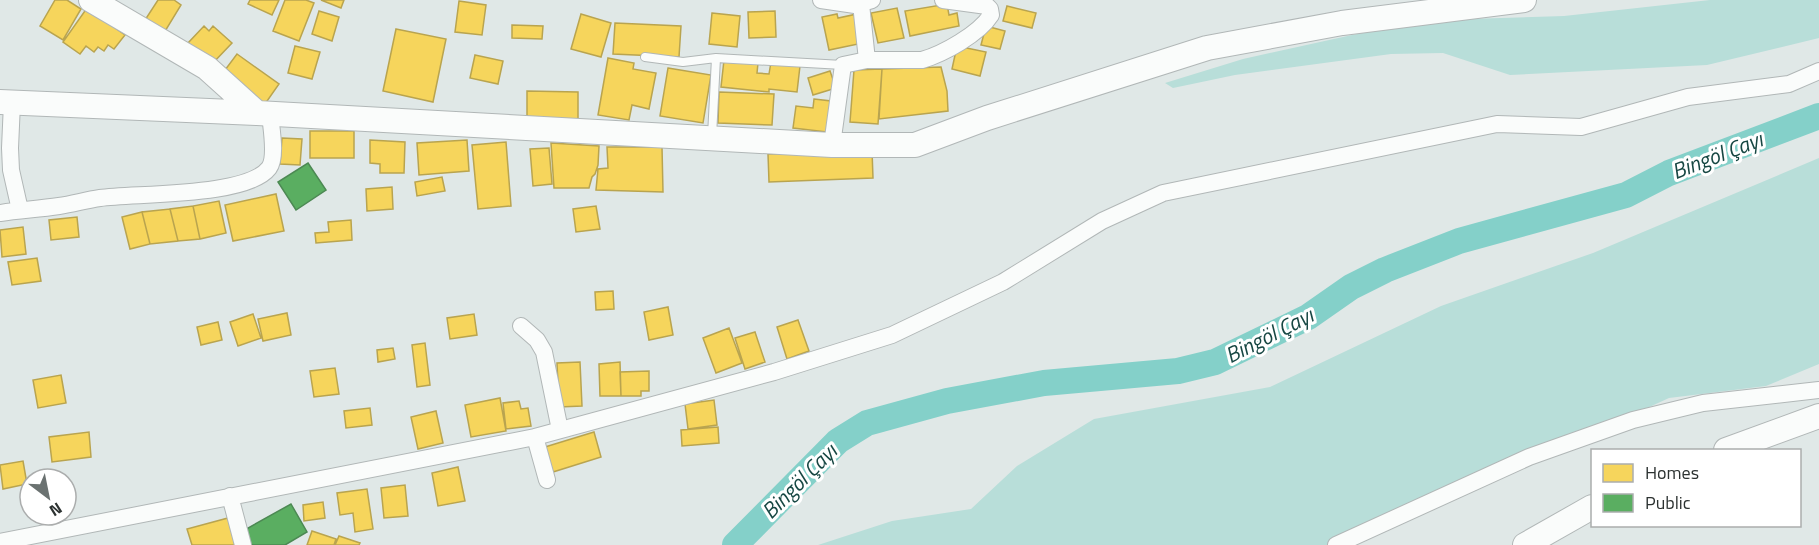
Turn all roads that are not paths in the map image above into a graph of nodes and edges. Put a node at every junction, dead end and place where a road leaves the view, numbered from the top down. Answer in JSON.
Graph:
{"nodes":[{"id":1,"x":91,"y":0,"type":"edge"},
{"id":2,"x":821,"y":0,"type":"edge"},
{"id":3,"x":943,"y":0,"type":"edge"},
{"id":4,"x":1524,"y":0,"type":"edge"},
{"id":5,"x":866,"y":2,"type":"edge"},
{"id":6,"x":645,"y":57,"type":"dead end"},
{"id":7,"x":716,"y":58,"type":"junction"},
{"id":8,"x":867,"y":60,"type":"junction"},
{"id":9,"x":843,"y":65,"type":"junction"},
{"id":10,"x":1819,"y":70,"type":"edge"},
{"id":11,"x":6,"y":103,"type":"edge"},
{"id":12,"x":263,"y":113,"type":"junction"},
{"id":13,"x":712,"y":138,"type":"junction"},
{"id":14,"x":832,"y":145,"type":"junction"},
{"id":15,"x":20,"y":210,"type":"junction"},
{"id":16,"x":0,"y":213,"type":"edge"},
{"id":17,"x":521,"y":326,"type":"dead end"},
{"id":18,"x":1819,"y":390,"type":"edge"},
{"id":19,"x":1819,"y":416,"type":"edge"},
{"id":20,"x":560,"y":430,"type":"junction"},
{"id":21,"x":535,"y":437,"type":"junction"},
{"id":22,"x":1729,"y":449,"type":"edge"},
{"id":23,"x":547,"y":480,"type":"dead end"},
{"id":24,"x":230,"y":496,"type":"junction"},
{"id":25,"x":1591,"y":508,"type":"edge"},
{"id":26,"x":0,"y":542,"type":"edge"},
{"id":27,"x":243,"y":545,"type":"edge"},
{"id":28,"x":1336,"y":545,"type":"edge"},
{"id":29,"x":1525,"y":545,"type":"edge"}],
"edges":[{"from":1,"to":12,"type":"main road"},
{"from":2,"to":5,"type":"street"},
{"from":3,"to":8,"type":"street"},
{"from":4,"to":14,"type":"main road"},
{"from":5,"to":8,"type":"street"},
{"from":6,"to":7,"type":"lane"},
{"from":7,"to":9,"type":"lane"},
{"from":7,"to":13,"type":"lane"},
{"from":8,"to":9,"type":"street"},
{"from":9,"to":14,"type":"street"},
{"from":10,"to":20,"type":"street"},
{"from":11,"to":12,"type":"main road"},
{"from":11,"to":15,"type":"street"},
{"from":12,"to":13,"type":"main road"},
{"from":12,"to":15,"type":"street"},
{"from":13,"to":14,"type":"main road"},
{"from":15,"to":16,"type":"street"},
{"from":17,"to":20,"type":"street"},
{"from":18,"to":28,"type":"street"},
{"from":19,"to":22,"type":"main road"},
{"from":20,"to":21,"type":"street"},
{"from":21,"to":23,"type":"street"},
{"from":21,"to":24,"type":"street"},
{"from":24,"to":26,"type":"street"},
{"from":24,"to":27,"type":"street"},
{"from":25,"to":29,"type":"main road"}]}
